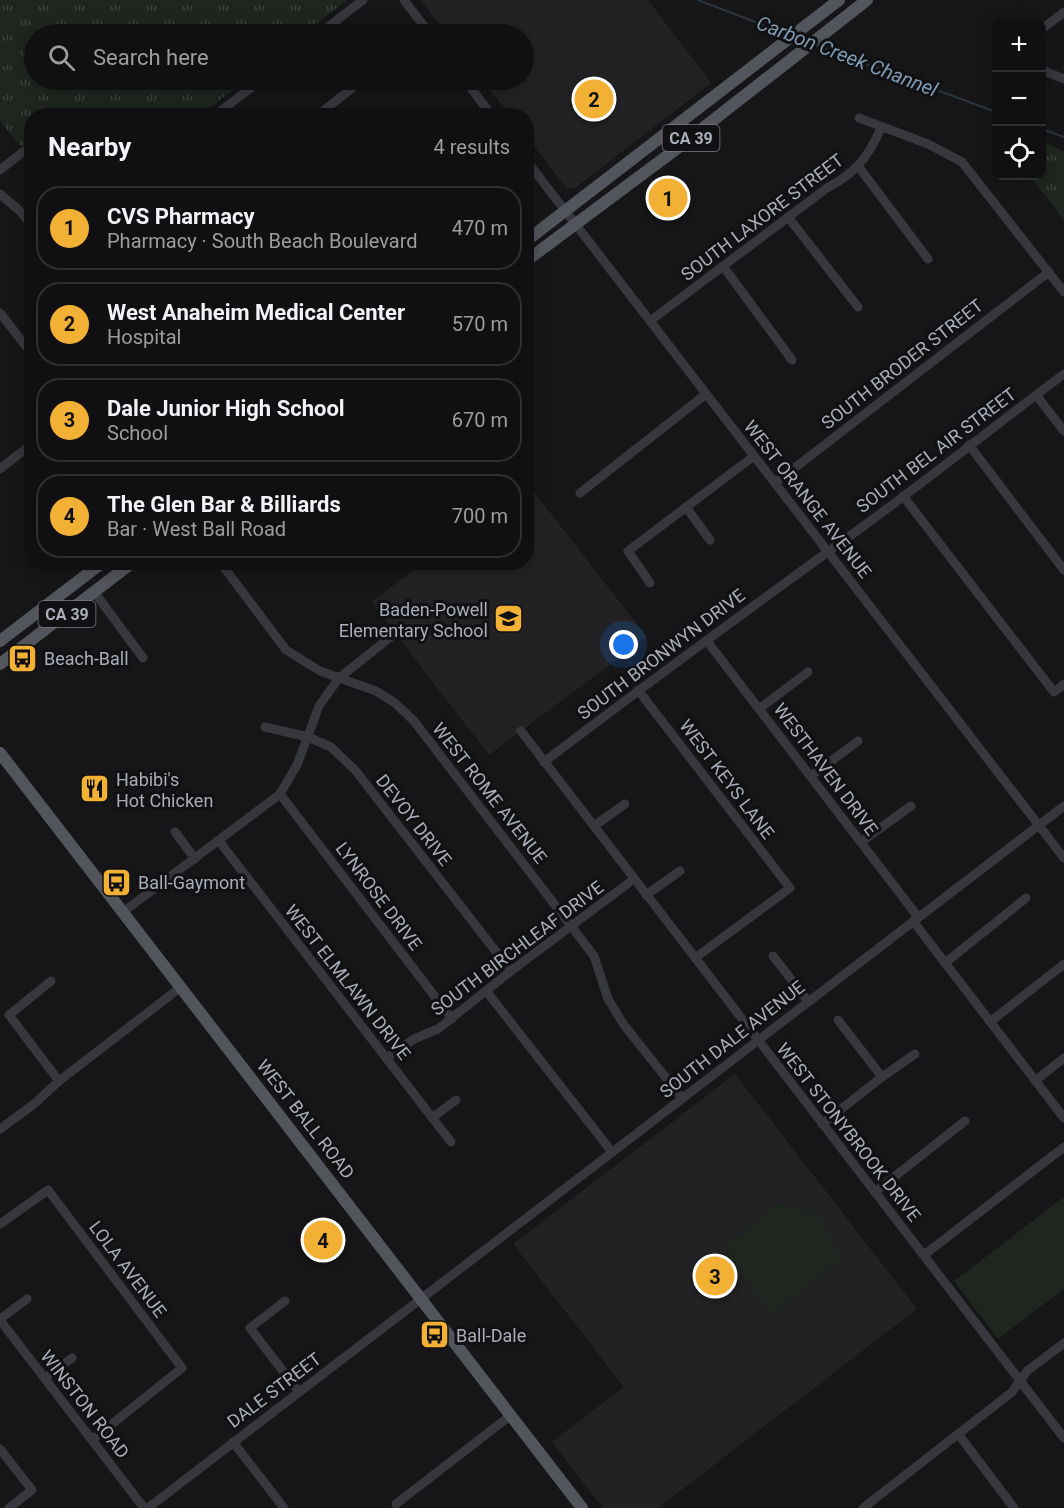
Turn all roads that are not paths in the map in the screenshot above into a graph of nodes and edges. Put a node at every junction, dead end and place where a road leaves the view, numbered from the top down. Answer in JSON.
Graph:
{"nodes":[{"id":1,"x":363,"y":0,"type":"edge"},
{"id":2,"x":404,"y":0,"type":"edge"},
{"id":3,"x":839,"y":0,"type":"edge"},
{"id":4,"x":867,"y":0,"type":"edge"},
{"id":5,"x":1064,"y":12,"type":"edge"},
{"id":6,"x":332,"y":24,"type":"edge"},
{"id":7,"x":422,"y":24,"type":"edge"},
{"id":8,"x":1046,"y":25,"type":"edge"},
{"id":9,"x":1046,"y":72,"type":"edge"},
{"id":10,"x":1064,"y":79,"type":"edge"},
{"id":11,"x":248,"y":90,"type":"edge"},
{"id":12,"x":349,"y":90,"type":"edge"},
{"id":13,"x":472,"y":90,"type":"edge"},
{"id":14,"x":225,"y":108,"type":"edge"},
{"id":15,"x":326,"y":108,"type":"edge"},
{"id":16,"x":486,"y":108,"type":"edge"},
{"id":17,"x":859,"y":118,"type":"dead end"},
{"id":18,"x":881,"y":128,"type":"junction"},
{"id":19,"x":24,"y":151,"type":"edge"},
{"id":20,"x":858,"y":166,"type":"junction"},
{"id":21,"x":0,"y":170,"type":"edge"},
{"id":22,"x":534,"y":170,"type":"edge"},
{"id":23,"x":0,"y":194,"type":"edge"},
{"id":24,"x":566,"y":211,"type":"junction"},
{"id":25,"x":24,"y":216,"type":"edge"},
{"id":26,"x":788,"y":217,"type":"junction"},
{"id":27,"x":576,"y":224,"type":"junction"},
{"id":28,"x":534,"y":235,"type":"edge"},
{"id":29,"x":534,"y":255,"type":"edge"},
{"id":30,"x":928,"y":259,"type":"dead end"},
{"id":31,"x":723,"y":266,"type":"junction"},
{"id":32,"x":1048,"y":272,"type":"junction"},
{"id":33,"x":1064,"y":292,"type":"edge"},
{"id":34,"x":858,"y":307,"type":"dead end"},
{"id":35,"x":0,"y":313,"type":"edge"},
{"id":36,"x":650,"y":321,"type":"junction"},
{"id":37,"x":24,"y":344,"type":"edge"},
{"id":38,"x":792,"y":360,"type":"dead end"},
{"id":39,"x":1064,"y":374,"type":"edge"},
{"id":40,"x":706,"y":394,"type":"junction"},
{"id":41,"x":1036,"y":395,"type":"junction"},
{"id":42,"x":1064,"y":431,"type":"edge"},
{"id":43,"x":969,"y":445,"type":"junction"},
{"id":44,"x":24,"y":450,"type":"edge"},
{"id":45,"x":754,"y":456,"type":"junction"},
{"id":46,"x":0,"y":469,"type":"edge"},
{"id":47,"x":775,"y":483,"type":"junction"},
{"id":48,"x":580,"y":493,"type":"dead end"},
{"id":49,"x":903,"y":496,"type":"junction"},
{"id":50,"x":686,"y":507,"type":"junction"},
{"id":51,"x":710,"y":540,"type":"dead end"},
{"id":52,"x":828,"y":551,"type":"junction"},
{"id":53,"x":92,"y":570,"type":"edge"},
{"id":54,"x":123,"y":570,"type":"edge"},
{"id":55,"x":226,"y":570,"type":"edge"},
{"id":56,"x":1064,"y":570,"type":"edge"},
{"id":57,"x":650,"y":583,"type":"dead end"},
{"id":58,"x":95,"y":593,"type":"junction"},
{"id":59,"x":393,"y":635,"type":"dead end"},
{"id":60,"x":0,"y":640,"type":"edge"},
{"id":61,"x":707,"y":641,"type":"junction"},
{"id":62,"x":143,"y":658,"type":"dead end"},
{"id":63,"x":0,"y":664,"type":"edge"},
{"id":64,"x":808,"y":672,"type":"dead end"},
{"id":65,"x":339,"y":678,"type":"junction"},
{"id":66,"x":1064,"y":684,"type":"edge"},
{"id":67,"x":638,"y":690,"type":"junction"},
{"id":68,"x":759,"y":709,"type":"junction"},
{"id":69,"x":265,"y":727,"type":"dead end"},
{"id":70,"x":520,"y":731,"type":"dead end"},
{"id":71,"x":308,"y":737,"type":"junction"},
{"id":72,"x":858,"y":741,"type":"dead end"},
{"id":73,"x":0,"y":753,"type":"edge"},
{"id":74,"x":544,"y":762,"type":"junction"},
{"id":75,"x":811,"y":776,"type":"junction"},
{"id":76,"x":280,"y":794,"type":"junction"},
{"id":77,"x":625,"y":804,"type":"dead end"},
{"id":78,"x":911,"y":806,"type":"dead end"},
{"id":79,"x":1064,"y":806,"type":"edge"},
{"id":80,"x":1038,"y":825,"type":"junction"},
{"id":81,"x":594,"y":826,"type":"junction"},
{"id":82,"x":175,"y":832,"type":"dead end"},
{"id":83,"x":219,"y":841,"type":"junction"},
{"id":84,"x":861,"y":842,"type":"junction"},
{"id":85,"x":1064,"y":858,"type":"edge"},
{"id":86,"x":195,"y":859,"type":"junction"},
{"id":87,"x":680,"y":871,"type":"dead end"},
{"id":88,"x":634,"y":879,"type":"junction"},
{"id":89,"x":646,"y":895,"type":"junction"},
{"id":90,"x":1026,"y":898,"type":"dead end"},
{"id":91,"x":123,"y":912,"type":"junction"},
{"id":92,"x":916,"y":919,"type":"junction"},
{"id":93,"x":572,"y":926,"type":"junction"},
{"id":94,"x":773,"y":956,"type":"dead end"},
{"id":95,"x":695,"y":958,"type":"junction"},
{"id":96,"x":945,"y":963,"type":"junction"},
{"id":97,"x":1064,"y":964,"type":"edge"},
{"id":98,"x":511,"y":971,"type":"junction"},
{"id":99,"x":51,"y":981,"type":"dead end"},
{"id":100,"x":181,"y":987,"type":"junction"},
{"id":101,"x":487,"y":992,"type":"junction"},
{"id":102,"x":808,"y":1001,"type":"junction"},
{"id":103,"x":452,"y":1019,"type":"junction"},
{"id":104,"x":838,"y":1020,"type":"dead end"},
{"id":105,"x":990,"y":1022,"type":"junction"},
{"id":106,"x":758,"y":1040,"type":"junction"},
{"id":107,"x":915,"y":1054,"type":"dead end"},
{"id":108,"x":386,"y":1058,"type":"junction"},
{"id":109,"x":1064,"y":1058,"type":"edge"},
{"id":110,"x":882,"y":1077,"type":"junction"},
{"id":111,"x":58,"y":1081,"type":"junction"},
{"id":112,"x":1035,"y":1081,"type":"junction"},
{"id":113,"x":682,"y":1098,"type":"junction"},
{"id":114,"x":456,"y":1100,"type":"dead end"},
{"id":115,"x":432,"y":1118,"type":"junction"},
{"id":116,"x":1064,"y":1118,"type":"edge"},
{"id":117,"x":965,"y":1121,"type":"dead end"},
{"id":118,"x":822,"y":1124,"type":"junction"},
{"id":119,"x":0,"y":1129,"type":"edge"},
{"id":120,"x":452,"y":1142,"type":"dead end"},
{"id":121,"x":1064,"y":1147,"type":"edge"},
{"id":122,"x":612,"y":1152,"type":"junction"},
{"id":123,"x":875,"y":1192,"type":"junction"},
{"id":124,"x":0,"y":1224,"type":"edge"},
{"id":125,"x":924,"y":1255,"type":"junction"},
{"id":126,"x":421,"y":1298,"type":"junction"},
{"id":127,"x":27,"y":1299,"type":"dead end"},
{"id":128,"x":285,"y":1301,"type":"dead end"},
{"id":129,"x":0,"y":1320,"type":"edge"},
{"id":130,"x":1064,"y":1343,"type":"edge"},
{"id":131,"x":72,"y":1358,"type":"dead end"},
{"id":132,"x":45,"y":1378,"type":"junction"},
{"id":133,"x":1020,"y":1380,"type":"junction"},
{"id":134,"x":299,"y":1392,"type":"junction"},
{"id":135,"x":511,"y":1415,"type":"junction"},
{"id":136,"x":959,"y":1435,"type":"junction"},
{"id":137,"x":1064,"y":1437,"type":"edge"},
{"id":138,"x":92,"y":1440,"type":"junction"},
{"id":139,"x":233,"y":1442,"type":"junction"},
{"id":140,"x":0,"y":1449,"type":"edge"},
{"id":141,"x":396,"y":1504,"type":"dead end"},
{"id":142,"x":1008,"y":1506,"type":"edge"},
{"id":143,"x":9,"y":1508,"type":"edge"},
{"id":144,"x":146,"y":1508,"type":"edge"},
{"id":145,"x":284,"y":1508,"type":"edge"},
{"id":146,"x":582,"y":1508,"type":"edge"},
{"id":147,"x":863,"y":1508,"type":"edge"}],
"edges":[{"from":1,"to":6,"type":"street"},
{"from":2,"to":7,"type":"street"},
{"from":3,"to":24,"type":"main road","number":"CA 39"},
{"from":4,"to":27,"type":"main road","number":"CA 39"},
{"from":5,"to":8,"type":"street"},
{"from":9,"to":10,"type":"street"},
{"from":11,"to":14,"type":"street"},
{"from":12,"to":15,"type":"street"},
{"from":13,"to":16,"type":"street"},
{"from":17,"to":18,"type":"street"},
{"from":18,"to":20,"type":"street","name":"SOUTH LAXORE STREET"},
{"from":18,"to":32,"type":"street"},
{"from":19,"to":21,"type":"street"},
{"from":20,"to":26,"type":"street","name":"SOUTH LAXORE STREET"},
{"from":20,"to":30,"type":"street"},
{"from":22,"to":24,"type":"street","name":"WEST ORANGE AVENUE"},
{"from":23,"to":25,"type":"street"},
{"from":24,"to":27,"type":"street","name":"WEST ORANGE AVENUE"},
{"from":24,"to":28,"type":"main road","number":"CA 39"},
{"from":26,"to":31,"type":"street","name":"SOUTH LAXORE STREET"},
{"from":26,"to":34,"type":"street"},
{"from":27,"to":29,"type":"main road","number":"CA 39"},
{"from":27,"to":36,"type":"street","name":"WEST ORANGE AVENUE"},
{"from":31,"to":36,"type":"street","name":"SOUTH LAXORE STREET"},
{"from":31,"to":38,"type":"street"},
{"from":32,"to":33,"type":"street"},
{"from":32,"to":47,"type":"street","name":"SOUTH BRODER STREET"},
{"from":35,"to":37,"type":"street"},
{"from":36,"to":40,"type":"street","name":"WEST ORANGE AVENUE"},
{"from":39,"to":41,"type":"street","name":"SOUTH BEL AIR STREET"},
{"from":40,"to":45,"type":"street","name":"WEST ORANGE AVENUE"},
{"from":40,"to":48,"type":"street"},
{"from":41,"to":42,"type":"street"},
{"from":41,"to":43,"type":"street","name":"SOUTH BEL AIR STREET"},
{"from":43,"to":49,"type":"street","name":"SOUTH BEL AIR STREET"},
{"from":43,"to":56,"type":"street"},
{"from":44,"to":46,"type":"street"},
{"from":45,"to":47,"type":"street","name":"WEST ORANGE AVENUE"},
{"from":45,"to":50,"type":"street"},
{"from":47,"to":52,"type":"street","name":"WEST ORANGE AVENUE"},
{"from":49,"to":52,"type":"street","name":"SOUTH BEL AIR STREET"},
{"from":49,"to":66,"type":"street"},
{"from":50,"to":51,"type":"street"},
{"from":50,"to":57,"type":"street"},
{"from":52,"to":61,"type":"street","name":"SOUTH BRONWYN DRIVE"},
{"from":52,"to":80,"type":"street","name":"WEST ORANGE AVENUE"},
{"from":53,"to":60,"type":"main road","number":"CA 39"},
{"from":54,"to":58,"type":"main road","number":"CA 39"},
{"from":55,"to":65,"type":"street","name":"WEST ROME AVENUE"},
{"from":58,"to":62,"type":"street"},
{"from":58,"to":63,"type":"main road","number":"CA 39"},
{"from":59,"to":65,"type":"street"},
{"from":61,"to":67,"type":"street","name":"SOUTH BRONWYN DRIVE"},
{"from":61,"to":68,"type":"street","name":"WESTHAVEN DRIVE"},
{"from":64,"to":68,"type":"street"},
{"from":65,"to":71,"type":"street"},
{"from":65,"to":93,"type":"street","name":"WEST ROME AVENUE"},
{"from":67,"to":74,"type":"street","name":"SOUTH BRONWYN DRIVE"},
{"from":67,"to":95,"type":"street","name":"WEST KEYS LANE"},
{"from":68,"to":75,"type":"street","name":"WESTHAVEN DRIVE"},
{"from":69,"to":71,"type":"street","name":"DEVOY DRIVE"},
{"from":70,"to":74,"type":"street","name":"WEST STONYBROOK DRIVE"},
{"from":71,"to":76,"type":"street"},
{"from":71,"to":98,"type":"street","name":"DEVOY DRIVE"},
{"from":72,"to":75,"type":"street"},
{"from":73,"to":91,"type":"main road","name":"WEST BALL ROAD"},
{"from":74,"to":81,"type":"street","name":"WEST STONYBROOK DRIVE"},
{"from":75,"to":84,"type":"street","name":"WESTHAVEN DRIVE"},
{"from":76,"to":83,"type":"street"},
{"from":76,"to":103,"type":"street","name":"LYNROSE DRIVE"},
{"from":77,"to":81,"type":"street"},
{"from":78,"to":84,"type":"street"},
{"from":79,"to":80,"type":"street","name":"SOUTH DALE AVENUE"},
{"from":80,"to":85,"type":"street","name":"WEST ORANGE AVENUE"},
{"from":80,"to":92,"type":"street","name":"SOUTH DALE AVENUE"},
{"from":81,"to":88,"type":"street","name":"WEST STONYBROOK DRIVE"},
{"from":82,"to":86,"type":"street"},
{"from":83,"to":86,"type":"street"},
{"from":83,"to":108,"type":"street","name":"WEST ELMLAWN DRIVE"},
{"from":84,"to":92,"type":"street","name":"WESTHAVEN DRIVE"},
{"from":86,"to":91,"type":"street"},
{"from":87,"to":89,"type":"street"},
{"from":88,"to":89,"type":"street","name":"WEST STONYBROOK DRIVE"},
{"from":88,"to":93,"type":"street","name":"SOUTH BIRCHLEAF DRIVE"},
{"from":89,"to":95,"type":"street","name":"WEST STONYBROOK DRIVE"},
{"from":90,"to":96,"type":"street"},
{"from":91,"to":100,"type":"main road","name":"WEST BALL ROAD"},
{"from":92,"to":96,"type":"street","name":"WESTHAVEN DRIVE"},
{"from":92,"to":102,"type":"street","name":"SOUTH DALE AVENUE"},
{"from":93,"to":98,"type":"street","name":"SOUTH BIRCHLEAF DRIVE"},
{"from":93,"to":113,"type":"street","name":"WEST ROME AVENUE"},
{"from":94,"to":102,"type":"street"},
{"from":95,"to":106,"type":"street","name":"WEST STONYBROOK DRIVE"},
{"from":96,"to":105,"type":"street","name":"WESTHAVEN DRIVE"},
{"from":97,"to":105,"type":"street"},
{"from":98,"to":101,"type":"street","name":"SOUTH BIRCHLEAF DRIVE"},
{"from":99,"to":111,"type":"street"},
{"from":100,"to":111,"type":"street"},
{"from":100,"to":126,"type":"main road","name":"WEST BALL ROAD"},
{"from":101,"to":103,"type":"street","name":"SOUTH BIRCHLEAF DRIVE"},
{"from":101,"to":122,"type":"street"},
{"from":102,"to":106,"type":"street","name":"SOUTH DALE AVENUE"},
{"from":103,"to":108,"type":"street","name":"SOUTH BIRCHLEAF DRIVE"},
{"from":104,"to":110,"type":"street"},
{"from":105,"to":112,"type":"street","name":"WESTHAVEN DRIVE"},
{"from":106,"to":113,"type":"street","name":"SOUTH DALE AVENUE"},
{"from":106,"to":118,"type":"street","name":"WEST STONYBROOK DRIVE"},
{"from":107,"to":110,"type":"street"},
{"from":108,"to":115,"type":"street","name":"WEST ELMLAWN DRIVE"},
{"from":109,"to":112,"type":"street"},
{"from":110,"to":118,"type":"street"},
{"from":111,"to":119,"type":"street"},
{"from":112,"to":116,"type":"street","name":"WESTHAVEN DRIVE"},
{"from":113,"to":122,"type":"street","name":"SOUTH DALE AVENUE"},
{"from":114,"to":115,"type":"street"},
{"from":115,"to":120,"type":"street","name":"WEST ELMLAWN DRIVE"},
{"from":117,"to":123,"type":"street"},
{"from":118,"to":123,"type":"street","name":"WEST STONYBROOK DRIVE"},
{"from":121,"to":125,"type":"street"},
{"from":122,"to":126,"type":"street","name":"SOUTH DALE AVENUE"},
{"from":123,"to":125,"type":"street","name":"WEST STONYBROOK DRIVE"},
{"from":124,"to":138,"type":"street","name":"LOLA AVENUE"},
{"from":125,"to":133,"type":"street","name":"WEST STONYBROOK DRIVE"},
{"from":126,"to":134,"type":"street","name":"DALE STREET"},
{"from":126,"to":135,"type":"main road","name":"WEST BALL ROAD"},
{"from":127,"to":129,"type":"street"},
{"from":128,"to":134,"type":"street"},
{"from":129,"to":132,"type":"street","name":"WINSTON ROAD"},
{"from":130,"to":133,"type":"street"},
{"from":131,"to":132,"type":"street"},
{"from":132,"to":138,"type":"street","name":"WINSTON ROAD"},
{"from":133,"to":136,"type":"street"},
{"from":133,"to":137,"type":"street","name":"WEST STONYBROOK DRIVE"},
{"from":134,"to":139,"type":"street","name":"DALE STREET"},
{"from":135,"to":141,"type":"street"},
{"from":135,"to":146,"type":"main road","name":"WEST BALL ROAD"},
{"from":136,"to":142,"type":"street"},
{"from":136,"to":147,"type":"street"},
{"from":138,"to":144,"type":"street","name":"WINSTON ROAD"},
{"from":139,"to":144,"type":"street","name":"DALE STREET"},
{"from":139,"to":145,"type":"street"},
{"from":140,"to":143,"type":"street"}]}
